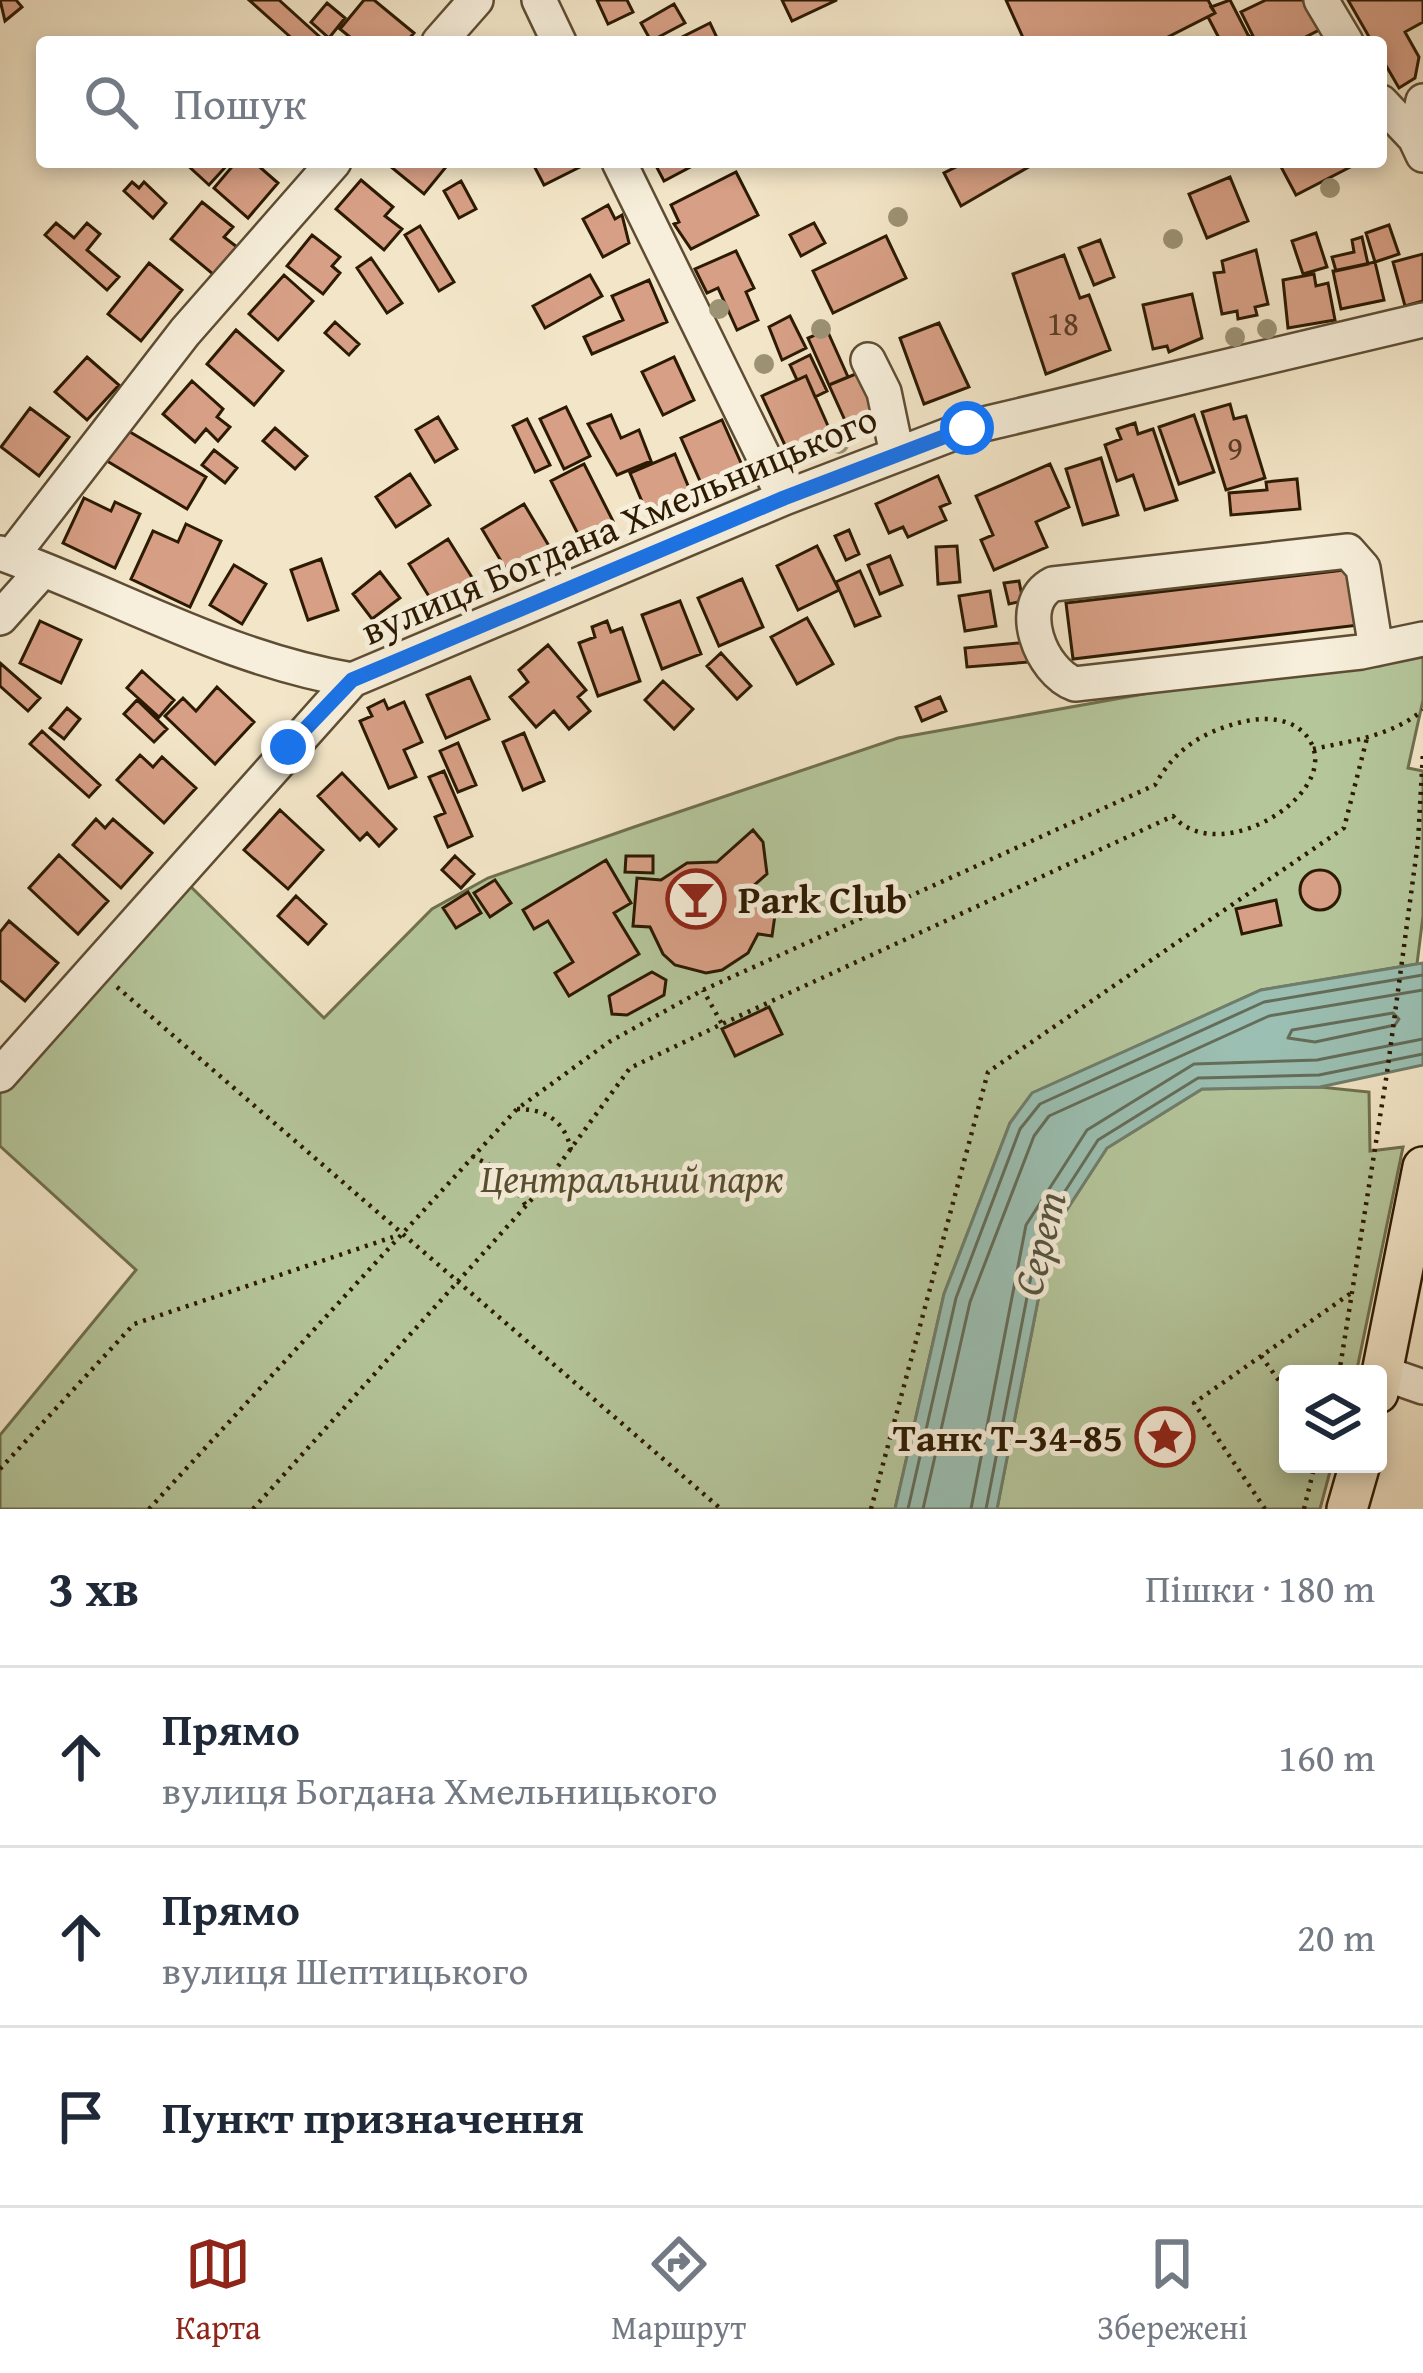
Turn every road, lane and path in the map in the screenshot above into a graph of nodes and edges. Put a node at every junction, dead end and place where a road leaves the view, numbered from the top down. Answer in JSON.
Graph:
{"nodes":[{"id":1,"x":476,"y":0,"type":"edge"},
{"id":2,"x":538,"y":0,"type":"edge"},
{"id":3,"x":1322,"y":0,"type":"edge"},
{"id":4,"x":444,"y":36,"type":"edge"},
{"id":5,"x":556,"y":36,"type":"edge"},
{"id":6,"x":1343,"y":36,"type":"edge"},
{"id":7,"x":1423,"y":101,"type":"edge"},
{"id":8,"x":1387,"y":109,"type":"edge"},
{"id":9,"x":1419,"y":146,"type":"edge"},
{"id":10,"x":329,"y":168,"type":"edge"},
{"id":11,"x":622,"y":168,"type":"edge"},
{"id":12,"x":1423,"y":320,"type":"edge"},
{"id":13,"x":868,"y":360,"type":"dead end"},
{"id":14,"x":897,"y":454,"type":"junction"},
{"id":15,"x":784,"y":498,"type":"junction"},
{"id":16,"x":18,"y":560,"type":"edge"},
{"id":17,"x":0,"y":618,"type":"edge"},
{"id":18,"x":1423,"y":639,"type":"edge"},
{"id":19,"x":1376,"y":649,"type":"junction"},
{"id":20,"x":352,"y":680,"type":"junction"},
{"id":21,"x":1423,"y":710,"type":"edge"},
{"id":22,"x":1366,"y":738,"type":"junction"},
{"id":23,"x":1313,"y":749,"type":"junction"},
{"id":24,"x":1423,"y":752,"type":"edge"},
{"id":25,"x":97,"y":969,"type":"junction"},
{"id":26,"x":704,"y":990,"type":"junction"},
{"id":27,"x":722,"y":1024,"type":"junction"},
{"id":28,"x":0,"y":1075,"type":"edge"},
{"id":29,"x":517,"y":1109,"type":"junction"},
{"id":30,"x":572,"y":1150,"type":"junction"},
{"id":31,"x":472,"y":1156,"type":"junction"},
{"id":32,"x":1423,"y":1167,"type":"edge"},
{"id":33,"x":526,"y":1205,"type":"junction"},
{"id":34,"x":398,"y":1235,"type":"junction"},
{"id":35,"x":457,"y":1281,"type":"junction"},
{"id":36,"x":1354,"y":1291,"type":"junction"},
{"id":37,"x":1261,"y":1356,"type":"junction"},
{"id":38,"x":1341,"y":1365,"type":"edge"},
{"id":39,"x":1384,"y":1365,"type":"edge"},
{"id":40,"x":1279,"y":1381,"type":"edge"},
{"id":41,"x":1387,"y":1384,"type":"edge"},
{"id":42,"x":1423,"y":1387,"type":"edge"},
{"id":43,"x":0,"y":1469,"type":"edge"},
{"id":44,"x":1313,"y":1473,"type":"edge"},
{"id":45,"x":149,"y":1509,"type":"edge"},
{"id":46,"x":254,"y":1509,"type":"edge"},
{"id":47,"x":721,"y":1509,"type":"edge"},
{"id":48,"x":871,"y":1509,"type":"edge"},
{"id":49,"x":1265,"y":1509,"type":"edge"},
{"id":50,"x":1304,"y":1509,"type":"edge"}],
"edges":[{"from":1,"to":4,"type":"street"},
{"from":2,"to":5,"type":"street"},
{"from":3,"to":6,"type":"street"},
{"from":7,"to":9,"type":"street"},
{"from":8,"to":9,"type":"street"},
{"from":10,"to":16,"type":"street"},
{"from":11,"to":15,"type":"street"},
{"from":12,"to":14,"type":"street","name":"вулиця Богдана Хмельницького"},
{"from":13,"to":14,"type":"street"},
{"from":14,"to":15,"type":"street","name":"вулиця Богдана Хмельницького"},
{"from":15,"to":20,"type":"street","name":"вулиця Богдана Хмельницького"},
{"from":16,"to":17,"type":"street"},
{"from":16,"to":20,"type":"street","name":"вулиця Богдана Хмельницького"},
{"from":18,"to":19,"type":"street"},
{"from":19,"to":19,"type":"street"},
{"from":20,"to":25,"type":"street"},
{"from":21,"to":22,"type":"path"},
{"from":22,"to":23,"type":"path"},
{"from":22,"to":48,"type":"path"},
{"from":23,"to":26,"type":"path"},
{"from":23,"to":27,"type":"path"},
{"from":24,"to":36,"type":"path"},
{"from":25,"to":28,"type":"street"},
{"from":25,"to":34,"type":"path"},
{"from":26,"to":27,"type":"path"},
{"from":26,"to":29,"type":"path"},
{"from":27,"to":30,"type":"path"},
{"from":29,"to":30,"type":"path"},
{"from":29,"to":31,"type":"path"},
{"from":30,"to":33,"type":"path"},
{"from":31,"to":33,"type":"path"},
{"from":31,"to":34,"type":"path"},
{"from":32,"to":39,"type":"main road"},
{"from":33,"to":35,"type":"path"},
{"from":34,"to":35,"type":"path"},
{"from":34,"to":43,"type":"path"},
{"from":34,"to":45,"type":"path"},
{"from":35,"to":46,"type":"path"},
{"from":35,"to":47,"type":"path"},
{"from":36,"to":37,"type":"path"},
{"from":36,"to":38,"type":"path"},
{"from":37,"to":40,"type":"path"},
{"from":37,"to":49,"type":"path"},
{"from":41,"to":42,"type":"street"},
{"from":44,"to":50,"type":"path"}]}
